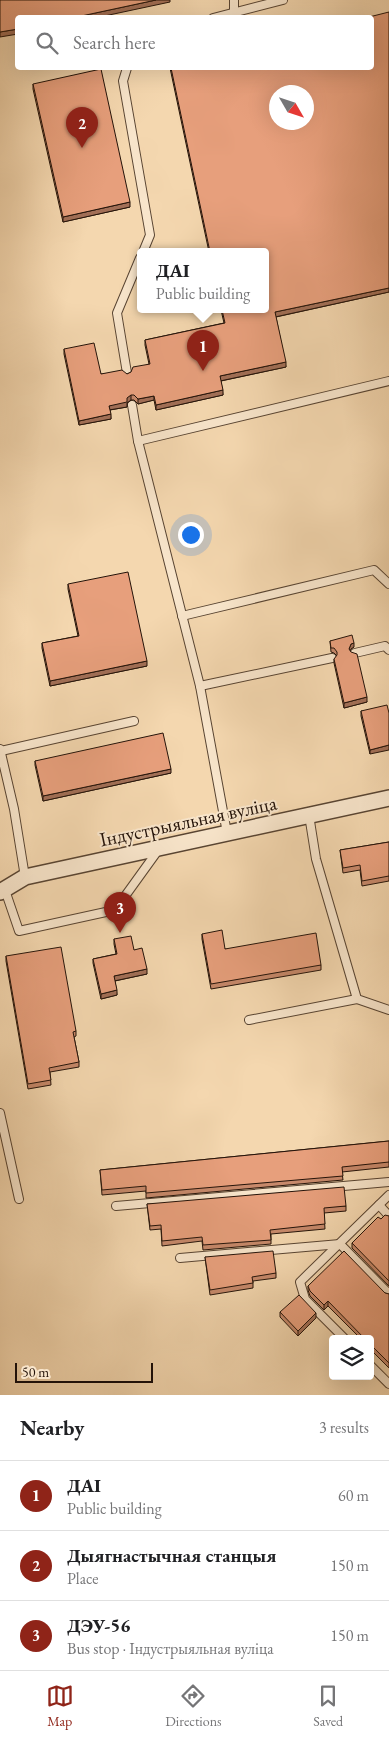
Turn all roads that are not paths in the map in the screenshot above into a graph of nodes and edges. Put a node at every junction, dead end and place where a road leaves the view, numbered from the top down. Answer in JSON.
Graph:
{"nodes":[{"id":1,"x":234,"y":0,"type":"edge"},
{"id":2,"x":283,"y":0,"type":"edge"},
{"id":3,"x":234,"y":12,"type":"junction"},
{"id":4,"x":224,"y":15,"type":"edge"},
{"id":5,"x":127,"y":70,"type":"edge"},
{"id":6,"x":145,"y":248,"type":"edge"},
{"id":7,"x":137,"y":265,"type":"edge"},
{"id":8,"x":127,"y":373,"type":"edge"},
{"id":9,"x":389,"y":381,"type":"edge"},
{"id":10,"x":132,"y":406,"type":"dead end"},
{"id":11,"x":138,"y":441,"type":"junction"},
{"id":12,"x":389,"y":584,"type":"edge"},
{"id":13,"x":182,"y":616,"type":"junction"},
{"id":14,"x":389,"y":650,"type":"edge"},
{"id":15,"x":355,"y":653,"type":"edge"},
{"id":16,"x":332,"y":658,"type":"edge"},
{"id":17,"x":200,"y":686,"type":"junction"},
{"id":18,"x":134,"y":721,"type":"dead end"},
{"id":19,"x":0,"y":750,"type":"edge"},
{"id":20,"x":389,"y":798,"type":"edge"},
{"id":21,"x":309,"y":815,"type":"junction"},
{"id":22,"x":227,"y":833,"type":"junction"},
{"id":23,"x":160,"y":847,"type":"junction"},
{"id":24,"x":25,"y":877,"type":"junction"},
{"id":25,"x":2,"y":891,"type":"edge"},
{"id":26,"x":357,"y":999,"type":"junction"},
{"id":27,"x":389,"y":1010,"type":"edge"},
{"id":28,"x":249,"y":1020,"type":"dead end"},
{"id":29,"x":0,"y":1113,"type":"edge"},
{"id":30,"x":389,"y":1182,"type":"edge"},
{"id":31,"x":389,"y":1195,"type":"edge"},
{"id":32,"x":19,"y":1199,"type":"dead end"},
{"id":33,"x":379,"y":1205,"type":"junction"},
{"id":34,"x":116,"y":1206,"type":"dead end"},
{"id":35,"x":389,"y":1216,"type":"edge"},
{"id":36,"x":340,"y":1244,"type":"junction"},
{"id":37,"x":180,"y":1258,"type":"dead end"},
{"id":38,"x":389,"y":1294,"type":"edge"},
{"id":39,"x":340,"y":1335,"type":"edge"},
{"id":40,"x":374,"y":1369,"type":"edge"},
{"id":41,"x":389,"y":1384,"type":"edge"}],
"edges":[{"from":1,"to":3,"type":"lane"},
{"from":2,"to":3,"type":"lane"},
{"from":3,"to":4,"type":"lane"},
{"from":5,"to":6,"type":"lane"},
{"from":7,"to":8,"type":"lane"},
{"from":9,"to":11,"type":"lane"},
{"from":10,"to":11,"type":"lane"},
{"from":11,"to":13,"type":"lane"},
{"from":12,"to":13,"type":"lane"},
{"from":13,"to":17,"type":"lane"},
{"from":14,"to":15,"type":"lane"},
{"from":16,"to":17,"type":"lane"},
{"from":17,"to":22,"type":"lane"},
{"from":18,"to":19,"type":"lane"},
{"from":19,"to":24,"type":"lane"},
{"from":20,"to":21,"type":"street","name":"Індустрыяльная вуліца"},
{"from":21,"to":22,"type":"street","name":"Індустрыяльная вуліца"},
{"from":21,"to":26,"type":"lane"},
{"from":22,"to":23,"type":"street","name":"Індустрыяльная вуліца"},
{"from":23,"to":24,"type":"street","name":"Індустрыяльная вуліца"},
{"from":23,"to":25,"type":"lane"},
{"from":24,"to":25,"type":"street","name":"Індустрыяльная вуліца"},
{"from":26,"to":27,"type":"lane"},
{"from":26,"to":28,"type":"lane"},
{"from":29,"to":32,"type":"lane"},
{"from":30,"to":34,"type":"lane"},
{"from":31,"to":33,"type":"lane"},
{"from":33,"to":35,"type":"lane"},
{"from":33,"to":36,"type":"lane"},
{"from":36,"to":37,"type":"lane"},
{"from":36,"to":38,"type":"lane"},
{"from":36,"to":39,"type":"lane"},
{"from":40,"to":41,"type":"lane"}]}
